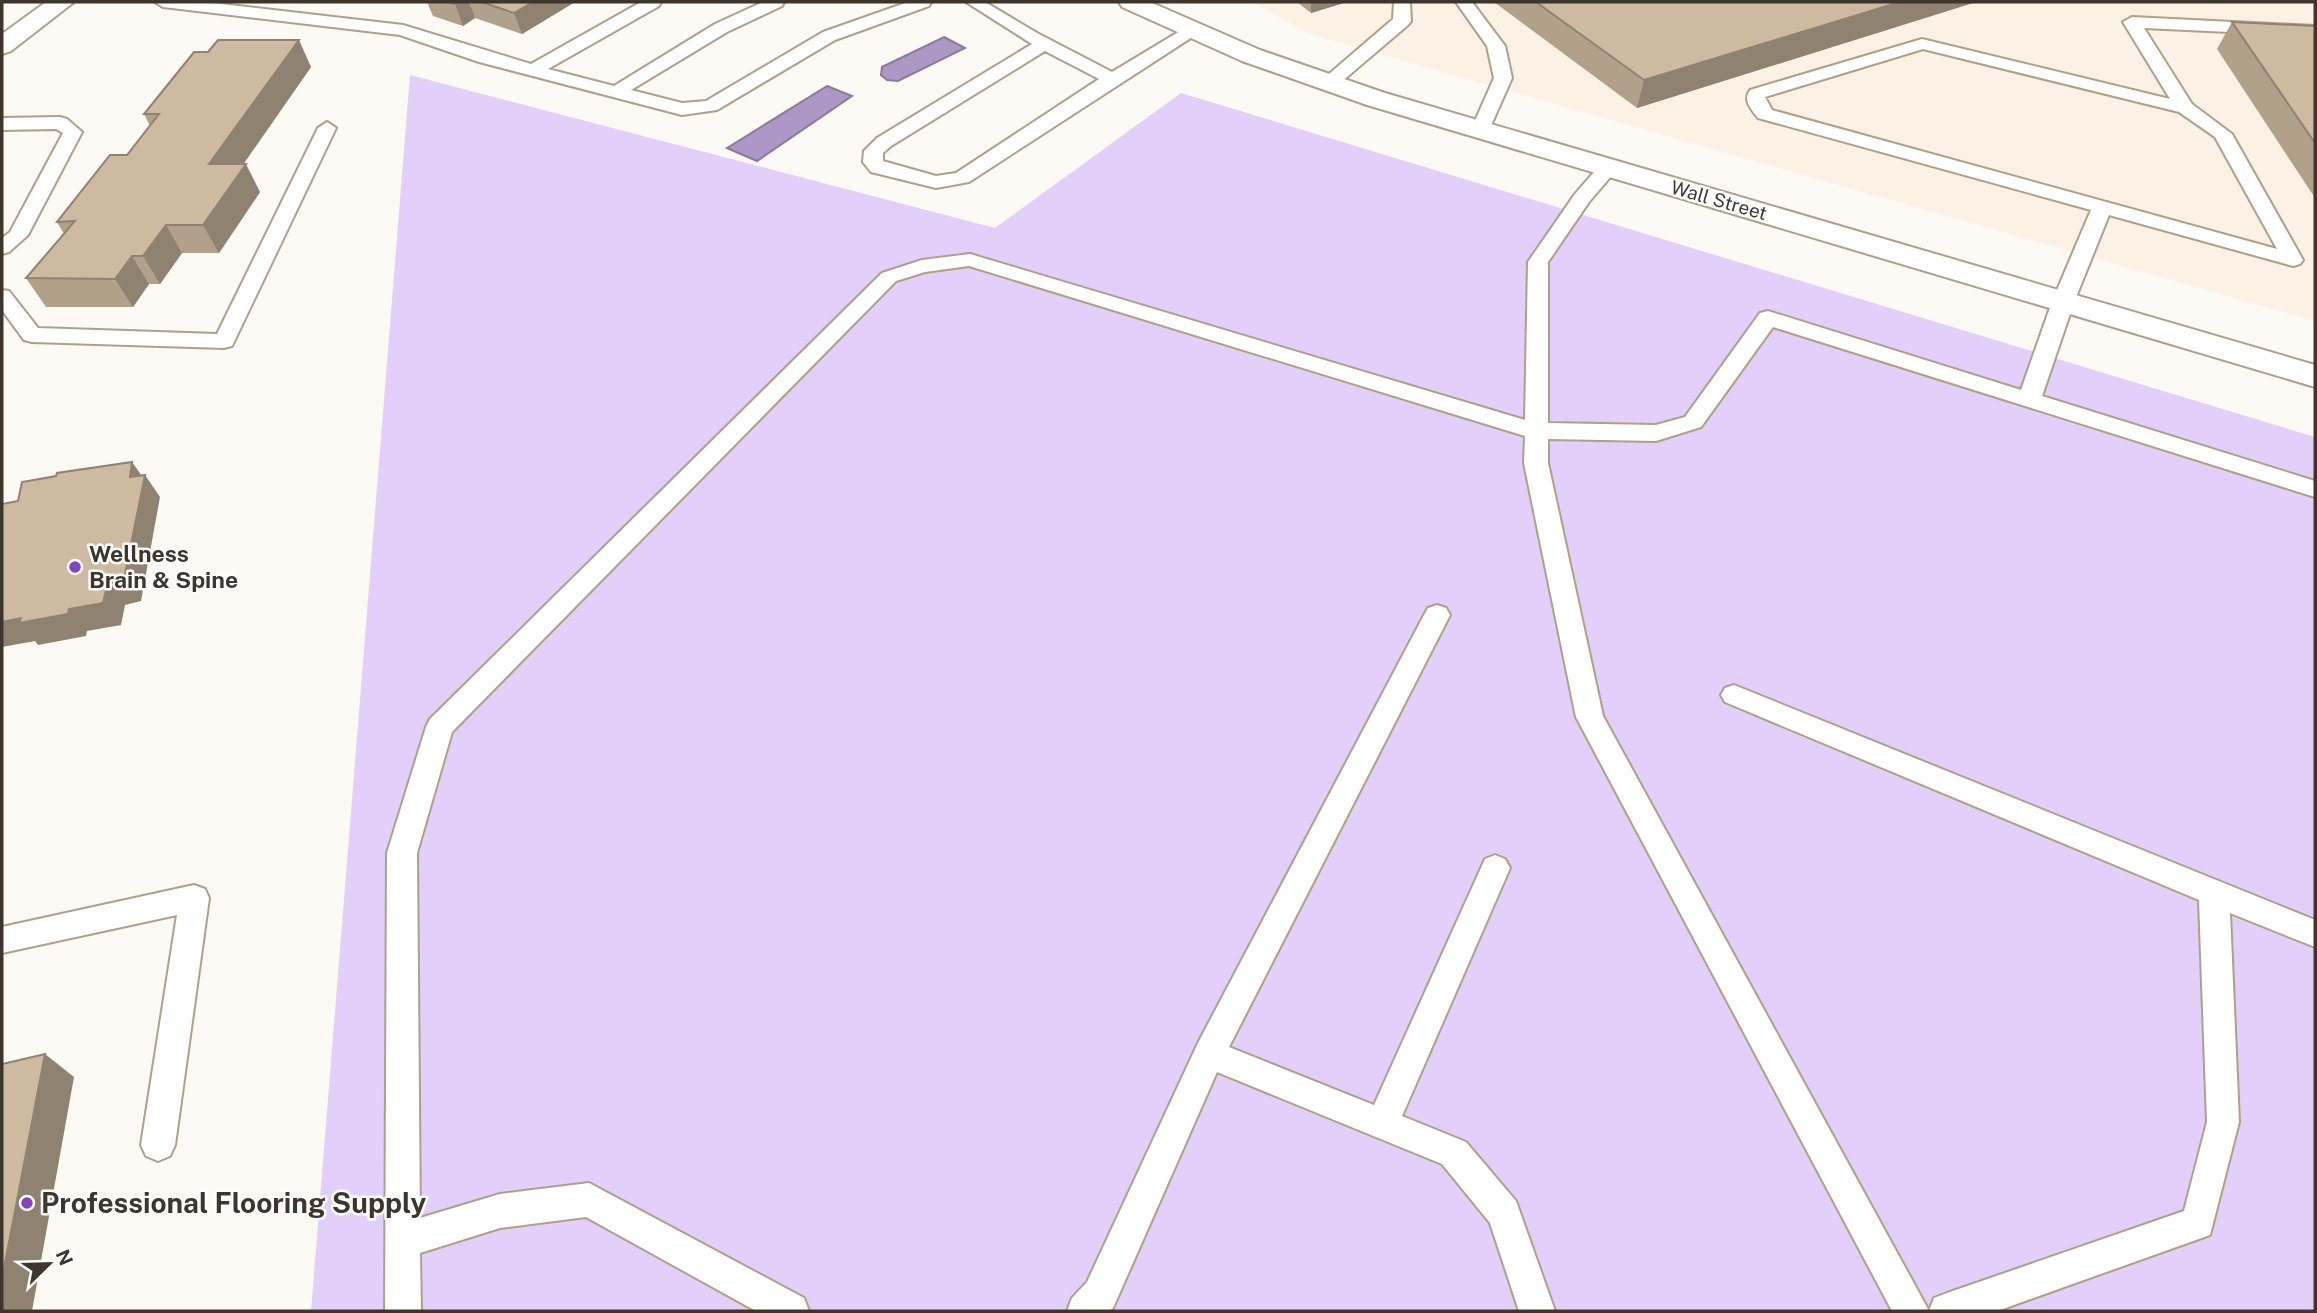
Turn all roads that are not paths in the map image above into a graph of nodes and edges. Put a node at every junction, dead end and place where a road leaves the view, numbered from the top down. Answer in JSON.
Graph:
{"nodes":[{"id":1,"x":62,"y":2,"type":"edge"},
{"id":2,"x":163,"y":2,"type":"edge"},
{"id":3,"x":653,"y":2,"type":"edge"},
{"id":4,"x":776,"y":2,"type":"edge"},
{"id":5,"x":923,"y":2,"type":"edge"},
{"id":6,"x":974,"y":2,"type":"edge"},
{"id":7,"x":1130,"y":2,"type":"edge"},
{"id":8,"x":1402,"y":2,"type":"edge"},
{"id":9,"x":1464,"y":2,"type":"edge"},
{"id":10,"x":205,"y":4,"type":"edge"},
{"id":11,"x":2315,"y":31,"type":"edge"},
{"id":12,"x":1191,"y":32,"type":"junction"},
{"id":13,"x":1045,"y":44,"type":"junction"},
{"id":14,"x":2,"y":46,"type":"edge"},
{"id":15,"x":532,"y":71,"type":"junction"},
{"id":16,"x":1112,"y":79,"type":"junction"},
{"id":17,"x":1328,"y":84,"type":"junction"},
{"id":18,"x":616,"y":93,"type":"junction"},
{"id":19,"x":2185,"y":108,"type":"junction"},
{"id":20,"x":2,"y":124,"type":"edge"},
{"id":21,"x":327,"y":128,"type":"dead end"},
{"id":22,"x":1480,"y":130,"type":"junction"},
{"id":23,"x":1608,"y":168,"type":"junction"},
{"id":24,"x":2102,"y":207,"type":"junction"},
{"id":25,"x":2,"y":248,"type":"edge"},
{"id":26,"x":2,"y":296,"type":"edge"},
{"id":27,"x":2063,"y":302,"type":"junction"},
{"id":28,"x":2315,"y":376,"type":"edge"},
{"id":29,"x":2029,"y":400,"type":"junction"},
{"id":30,"x":1536,"y":431,"type":"junction"},
{"id":31,"x":2315,"y":489,"type":"edge"},
{"id":32,"x":1437,"y":614,"type":"dead end"},
{"id":33,"x":1734,"y":695,"type":"dead end"},
{"id":34,"x":1495,"y":868,"type":"dead end"},
{"id":35,"x":2214,"y":893,"type":"junction"},
{"id":36,"x":2315,"y":934,"type":"edge"},
{"id":37,"x":2,"y":940,"type":"edge"},
{"id":38,"x":1209,"y":1054,"type":"junction"},
{"id":39,"x":1382,"y":1125,"type":"junction"},
{"id":40,"x":158,"y":1145,"type":"dead end"},
{"id":41,"x":403,"y":1241,"type":"junction"},
{"id":42,"x":403,"y":1311,"type":"edge"},
{"id":43,"x":792,"y":1311,"type":"edge"},
{"id":44,"x":1085,"y":1311,"type":"edge"},
{"id":45,"x":1537,"y":1311,"type":"edge"},
{"id":46,"x":1911,"y":1311,"type":"edge"},
{"id":47,"x":1947,"y":1311,"type":"edge"}],
"edges":[{"from":1,"to":14,"type":"street"},
{"from":2,"to":10,"type":"lane"},
{"from":3,"to":15,"type":"lane"},
{"from":4,"to":18,"type":"lane"},
{"from":5,"to":18,"type":"lane"},
{"from":6,"to":13,"type":"lane"},
{"from":7,"to":12,"type":"street","name":"Wall Street"},
{"from":8,"to":17,"type":"lane"},
{"from":9,"to":22,"type":"lane"},
{"from":10,"to":15,"type":"lane"},
{"from":11,"to":19,"type":"lane"},
{"from":12,"to":16,"type":"lane"},
{"from":12,"to":17,"type":"street","name":"Wall Street"},
{"from":13,"to":16,"type":"lane"},
{"from":13,"to":16,"type":"lane"},
{"from":15,"to":18,"type":"lane"},
{"from":17,"to":22,"type":"street","name":"Wall Street"},
{"from":19,"to":24,"type":"lane"},
{"from":19,"to":24,"type":"lane"},
{"from":20,"to":25,"type":"lane"},
{"from":21,"to":26,"type":"lane"},
{"from":22,"to":23,"type":"street","name":"Wall Street"},
{"from":23,"to":27,"type":"street","name":"Wall Street"},
{"from":23,"to":30,"type":"lane"},
{"from":24,"to":27,"type":"lane"},
{"from":27,"to":28,"type":"street","name":"Wall Street"},
{"from":27,"to":29,"type":"lane"},
{"from":29,"to":30,"type":"lane"},
{"from":29,"to":31,"type":"lane"},
{"from":30,"to":41,"type":"lane"},
{"from":30,"to":46,"type":"lane"},
{"from":32,"to":38,"type":"lane"},
{"from":33,"to":35,"type":"lane"},
{"from":34,"to":39,"type":"lane"},
{"from":35,"to":36,"type":"lane"},
{"from":35,"to":47,"type":"lane"},
{"from":37,"to":40,"type":"lane"},
{"from":38,"to":39,"type":"lane"},
{"from":38,"to":44,"type":"lane"},
{"from":39,"to":45,"type":"lane"},
{"from":41,"to":42,"type":"lane"},
{"from":41,"to":43,"type":"lane"}]}
